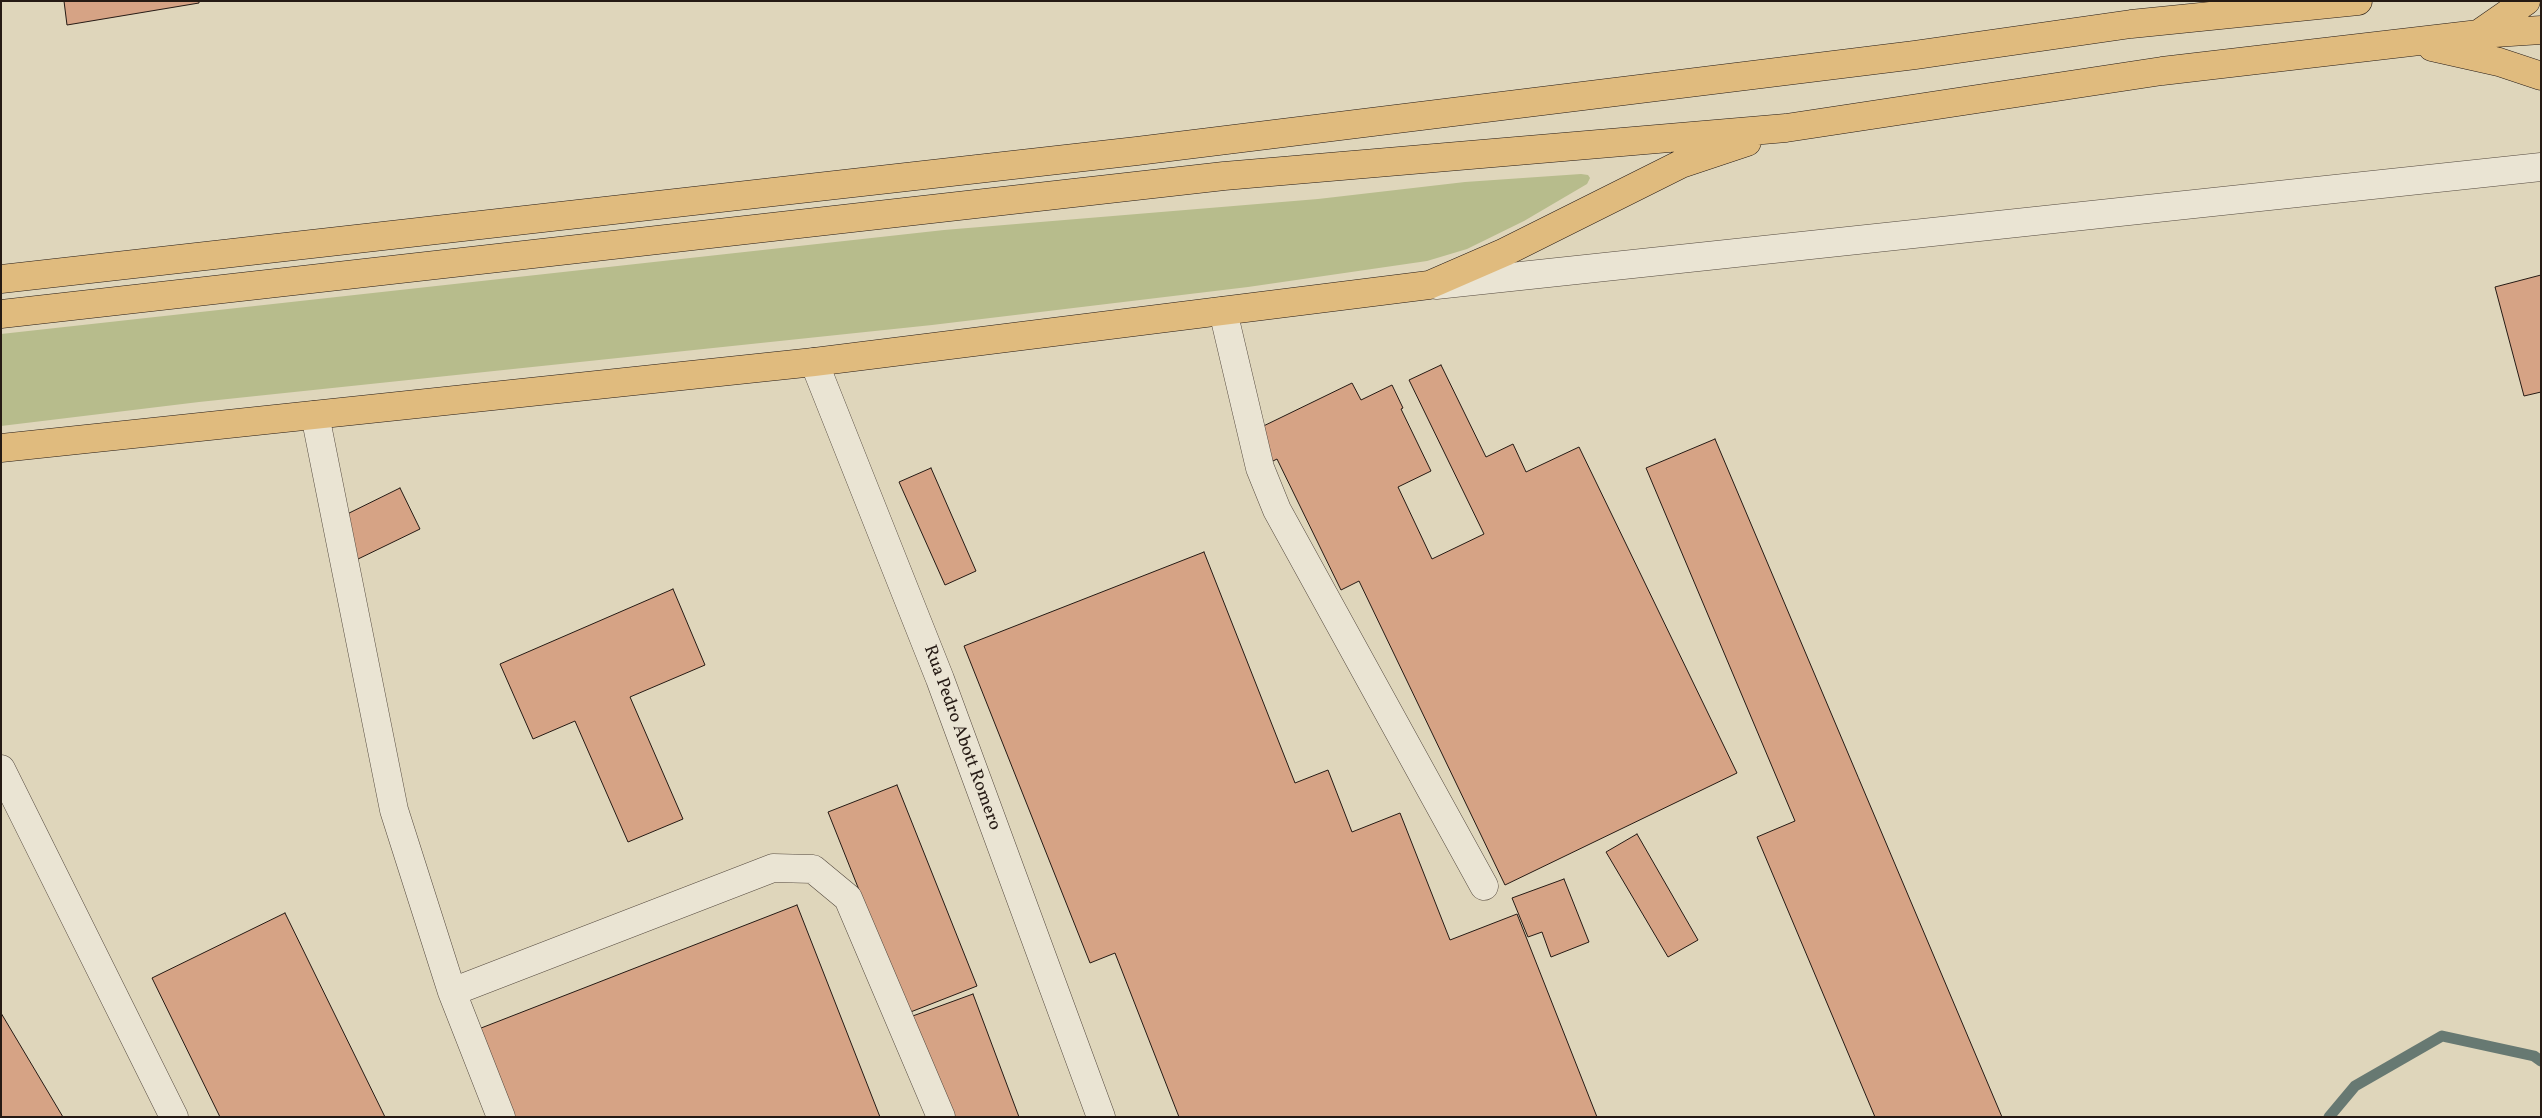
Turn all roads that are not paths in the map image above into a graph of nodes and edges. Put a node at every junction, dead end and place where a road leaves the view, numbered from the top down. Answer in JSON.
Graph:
{"nodes":[{"id":1,"x":2180,"y":1,"type":"edge"},
{"id":2,"x":2358,"y":1,"type":"edge"},
{"id":3,"x":2526,"y":1,"type":"edge"},
{"id":4,"x":2131,"y":24,"type":"junction"},
{"id":5,"x":2541,"y":30,"type":"edge"},
{"id":6,"x":2479,"y":34,"type":"junction"},
{"id":7,"x":2411,"y":43,"type":"junction"},
{"id":8,"x":2541,"y":76,"type":"edge"},
{"id":9,"x":1786,"y":128,"type":"junction"},
{"id":10,"x":2541,"y":167,"type":"edge"},
{"id":11,"x":1,"y":279,"type":"edge"},
{"id":12,"x":1429,"y":285,"type":"junction"},
{"id":13,"x":1223,"y":311,"type":"junction"},
{"id":14,"x":1,"y":314,"type":"edge"},
{"id":15,"x":814,"y":362,"type":"junction"},
{"id":16,"x":315,"y":415,"type":"junction"},
{"id":17,"x":1,"y":448,"type":"edge"},
{"id":18,"x":1,"y":769,"type":"edge"},
{"id":19,"x":1484,"y":886,"type":"dead end"},
{"id":20,"x":452,"y":992,"type":"junction"},
{"id":21,"x":174,"y":1117,"type":"edge"},
{"id":22,"x":501,"y":1117,"type":"edge"},
{"id":23,"x":941,"y":1117,"type":"edge"},
{"id":24,"x":1101,"y":1117,"type":"edge"}],
"edges":[{"from":1,"to":4,"type":"highway"},
{"from":2,"to":4,"type":"highway"},
{"from":3,"to":6,"type":"highway"},
{"from":4,"to":11,"type":"highway"},
{"from":5,"to":6,"type":"highway"},
{"from":6,"to":7,"type":"highway"},
{"from":7,"to":8,"type":"highway"},
{"from":7,"to":9,"type":"highway"},
{"from":9,"to":12,"type":"highway"},
{"from":9,"to":14,"type":"highway"},
{"from":10,"to":12,"type":"street"},
{"from":12,"to":13,"type":"highway"},
{"from":13,"to":15,"type":"highway"},
{"from":13,"to":19,"type":"street"},
{"from":15,"to":16,"type":"highway"},
{"from":15,"to":24,"type":"street","name":"Rua Pedro Abott Romero"},
{"from":16,"to":17,"type":"highway"},
{"from":16,"to":20,"type":"street"},
{"from":18,"to":21,"type":"street"},
{"from":20,"to":22,"type":"street"},
{"from":20,"to":23,"type":"street"}]}
